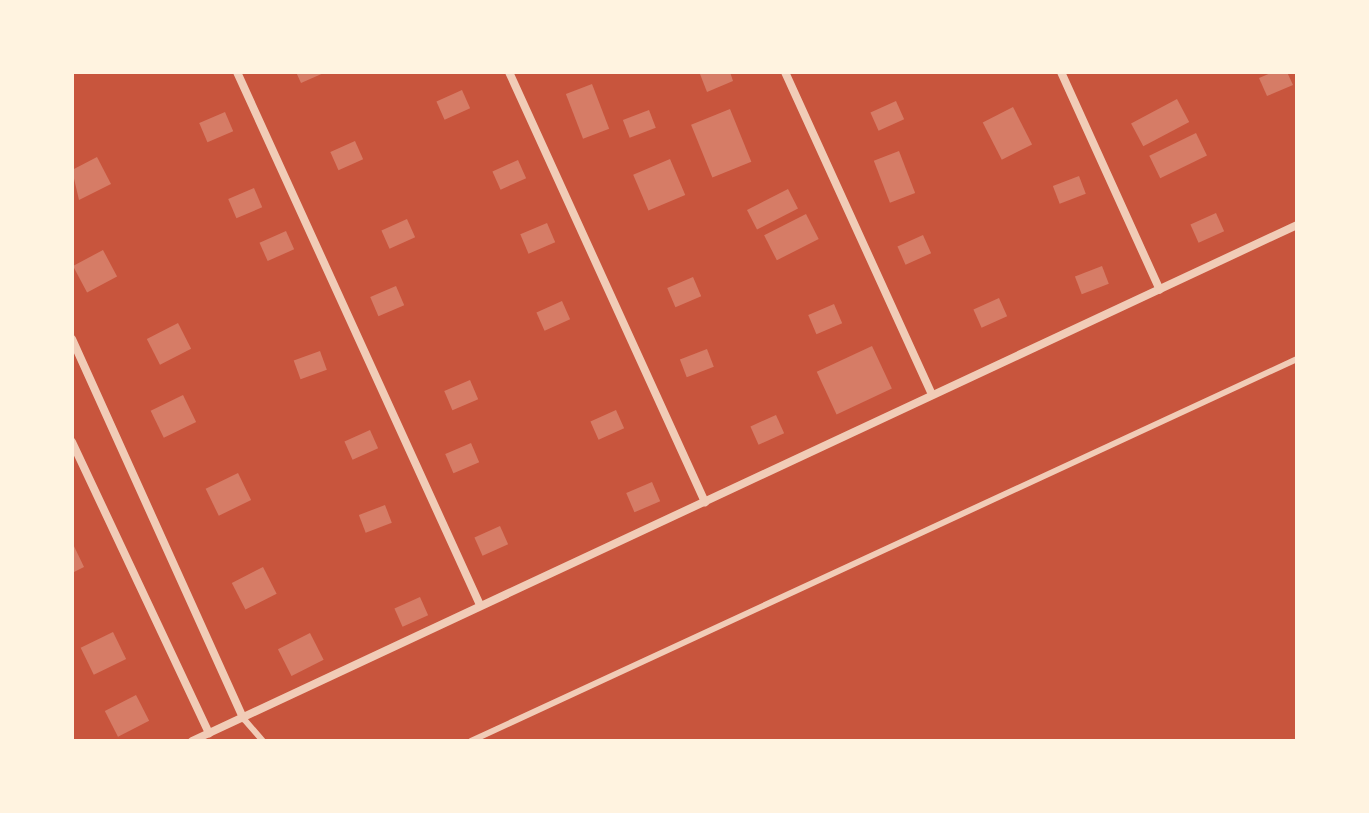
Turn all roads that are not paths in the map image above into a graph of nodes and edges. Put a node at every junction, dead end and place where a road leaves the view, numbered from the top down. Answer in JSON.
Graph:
{"nodes":[{"id":1,"x":237,"y":72,"type":"edge"},
{"id":2,"x":509,"y":72,"type":"edge"},
{"id":3,"x":785,"y":72,"type":"edge"},
{"id":4,"x":1061,"y":72,"type":"edge"},
{"id":5,"x":1297,"y":225,"type":"edge"},
{"id":6,"x":1160,"y":290,"type":"junction"},
{"id":7,"x":72,"y":339,"type":"edge"},
{"id":8,"x":1297,"y":359,"type":"edge"},
{"id":9,"x":932,"y":394,"type":"junction"},
{"id":10,"x":72,"y":442,"type":"edge"},
{"id":11,"x":705,"y":502,"type":"junction"},
{"id":12,"x":480,"y":605,"type":"junction"},
{"id":13,"x":243,"y":718,"type":"junction"},
{"id":14,"x":209,"y":733,"type":"junction"},
{"id":15,"x":192,"y":741,"type":"edge"},
{"id":16,"x":263,"y":741,"type":"edge"},
{"id":17,"x":471,"y":741,"type":"edge"}],
"edges":[{"from":1,"to":12,"type":"street"},
{"from":2,"to":11,"type":"street"},
{"from":3,"to":9,"type":"street"},
{"from":4,"to":6,"type":"street"},
{"from":5,"to":6,"type":"street"},
{"from":6,"to":9,"type":"street"},
{"from":7,"to":13,"type":"street"},
{"from":8,"to":17,"type":"lane"},
{"from":9,"to":11,"type":"street"},
{"from":10,"to":14,"type":"street"},
{"from":11,"to":12,"type":"street"},
{"from":12,"to":13,"type":"street"},
{"from":13,"to":14,"type":"street"},
{"from":13,"to":16,"type":"lane"},
{"from":14,"to":15,"type":"street"}]}
